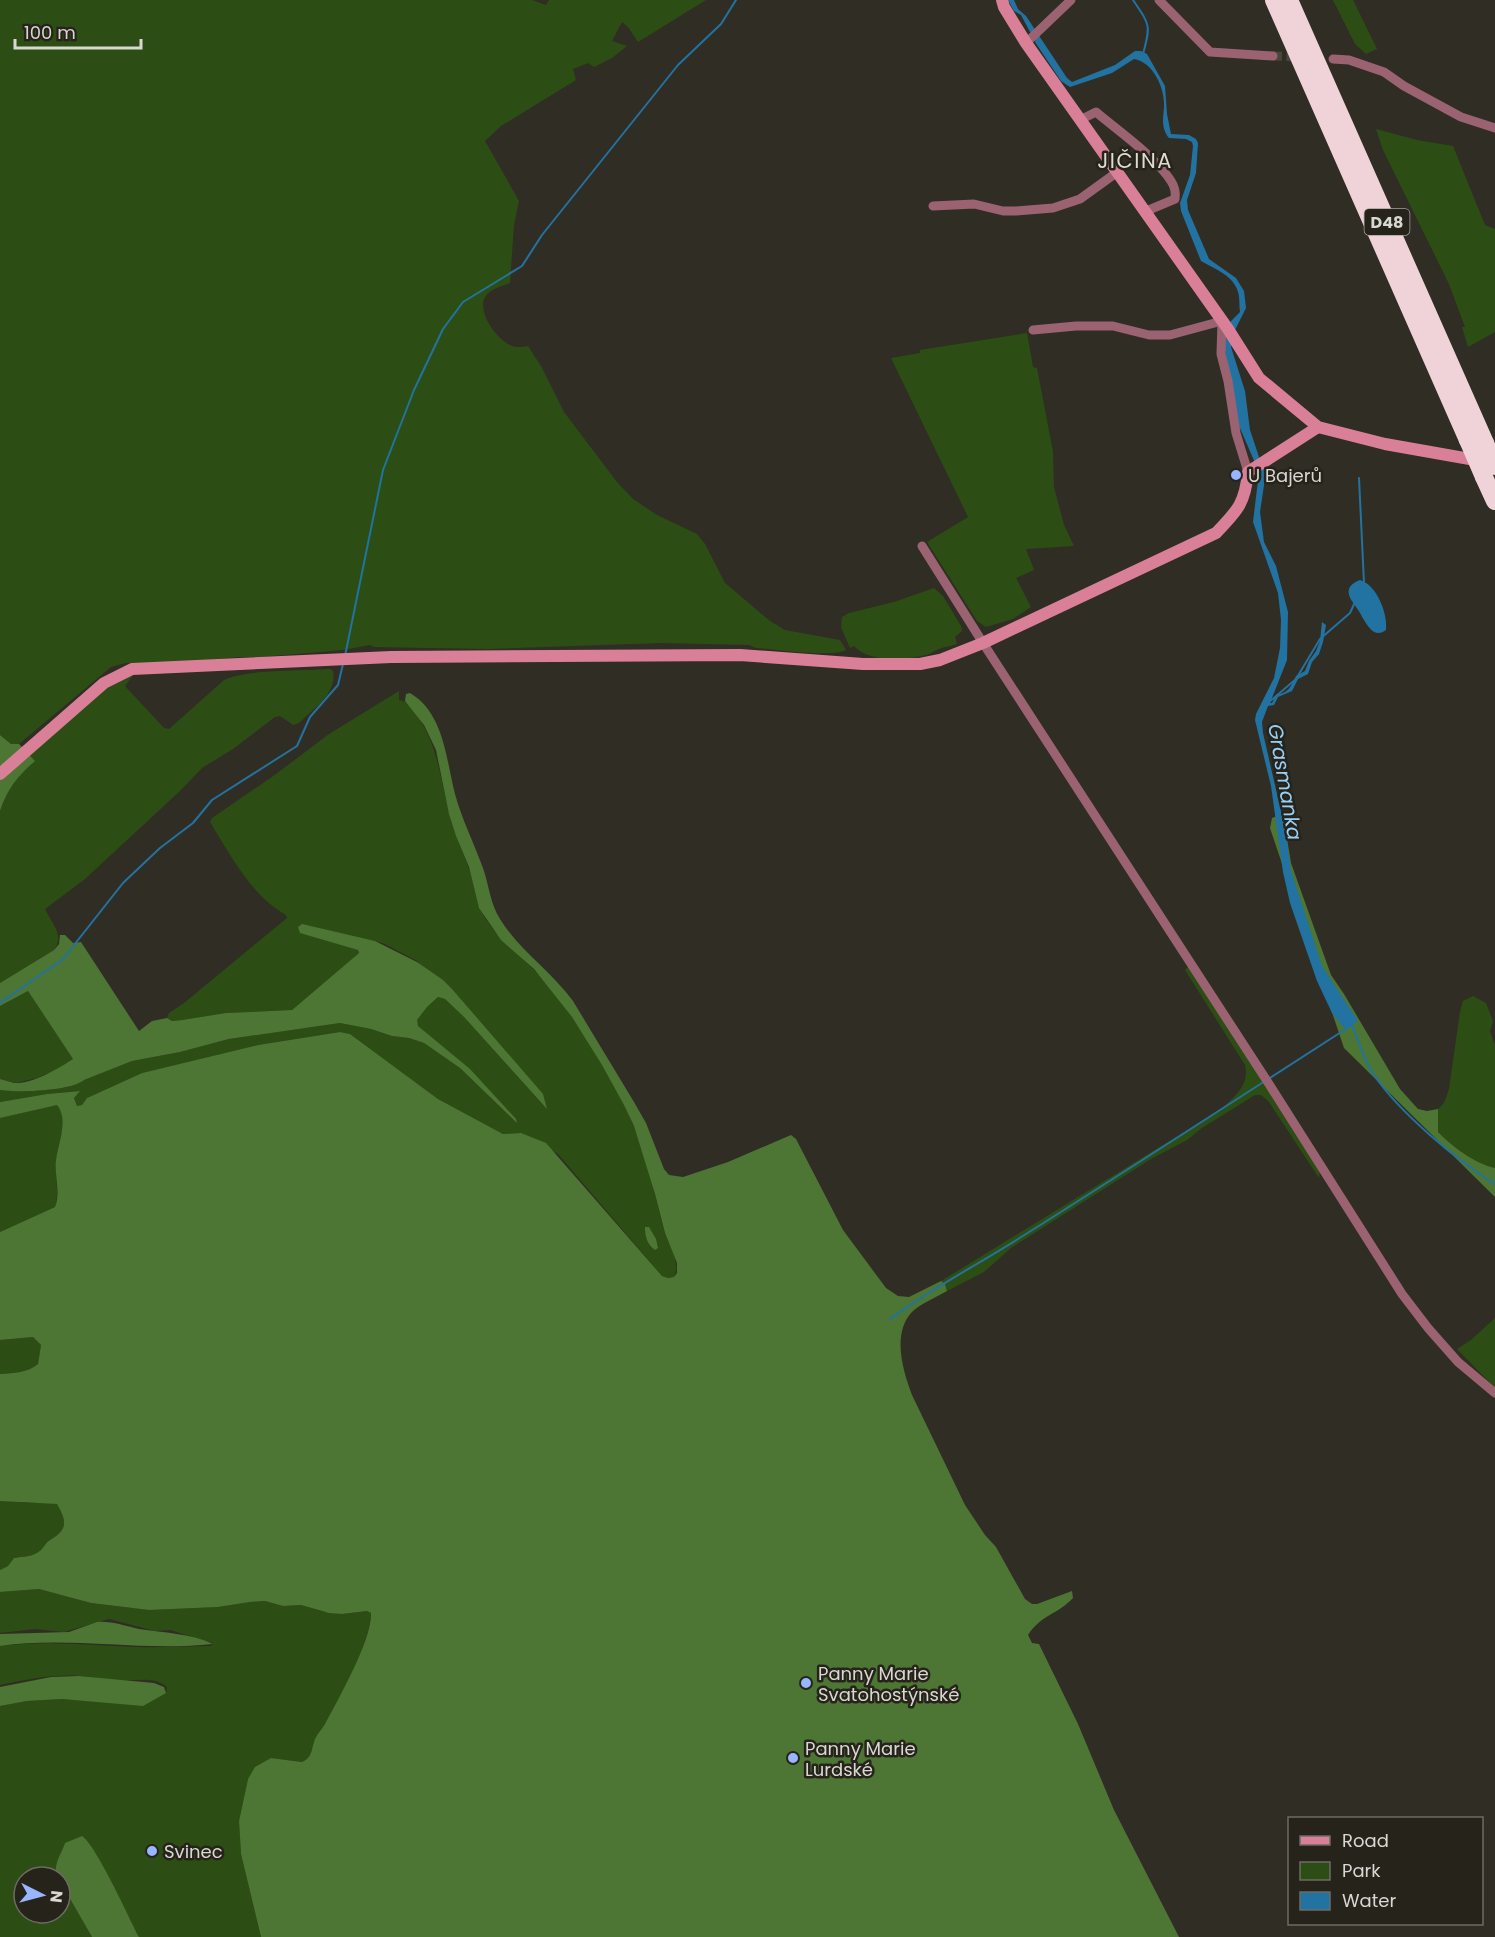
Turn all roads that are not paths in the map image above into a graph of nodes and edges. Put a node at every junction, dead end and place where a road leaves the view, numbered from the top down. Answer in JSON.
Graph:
{"nodes":[{"id":1,"x":1002,"y":0,"type":"edge"},
{"id":2,"x":1071,"y":0,"type":"edge"},
{"id":3,"x":1159,"y":0,"type":"edge"},
{"id":4,"x":1274,"y":0,"type":"edge"},
{"id":5,"x":1289,"y":0,"type":"edge"},
{"id":6,"x":1032,"y":37,"type":"junction"},
{"id":7,"x":1273,"y":56,"type":"tunnel mouth"},
{"id":8,"x":1333,"y":59,"type":"dead end"},
{"id":9,"x":1080,"y":120,"type":"junction"},
{"id":10,"x":1495,"y":128,"type":"edge"},
{"id":11,"x":1116,"y":173,"type":"junction"},
{"id":12,"x":933,"y":206,"type":"dead end"},
{"id":13,"x":1144,"y":212,"type":"junction"},
{"id":14,"x":1228,"y":329,"type":"junction"},
{"id":15,"x":1033,"y":330,"type":"dead end"},
{"id":16,"x":1318,"y":427,"type":"junction"},
{"id":17,"x":1477,"y":442,"type":"junction"},
{"id":18,"x":1253,"y":468,"type":"junction"},
{"id":19,"x":1489,"y":468,"type":"edge"},
{"id":20,"x":1495,"y":501,"type":"edge"},
{"id":21,"x":922,"y":546,"type":"dead end"},
{"id":22,"x":983,"y":643,"type":"junction"},
{"id":23,"x":0,"y":774,"type":"edge"},
{"id":24,"x":1495,"y":1393,"type":"edge"}],
"edges":[{"from":1,"to":6,"type":"street"},
{"from":2,"to":6,"type":"street"},
{"from":3,"to":7,"type":"street"},
{"from":4,"to":17,"type":"highway","number":"D48"},
{"from":5,"to":17,"type":"highway","number":"D48"},
{"from":6,"to":9,"type":"street"},
{"from":8,"to":10,"type":"street"},
{"from":9,"to":11,"type":"street"},
{"from":9,"to":13,"type":"street"},
{"from":11,"to":12,"type":"street"},
{"from":11,"to":13,"type":"street"},
{"from":13,"to":14,"type":"street"},
{"from":14,"to":15,"type":"street"},
{"from":14,"to":16,"type":"street"},
{"from":14,"to":18,"type":"street"},
{"from":16,"to":18,"type":"street"},
{"from":16,"to":19,"type":"street"},
{"from":17,"to":19,"type":"highway","number":"D48","bridge":true},
{"from":18,"to":22,"type":"street"},
{"from":19,"to":20,"type":"highway","number":"D48"},
{"from":21,"to":22,"type":"street"},
{"from":22,"to":23,"type":"street"},
{"from":22,"to":24,"type":"street"}]}
